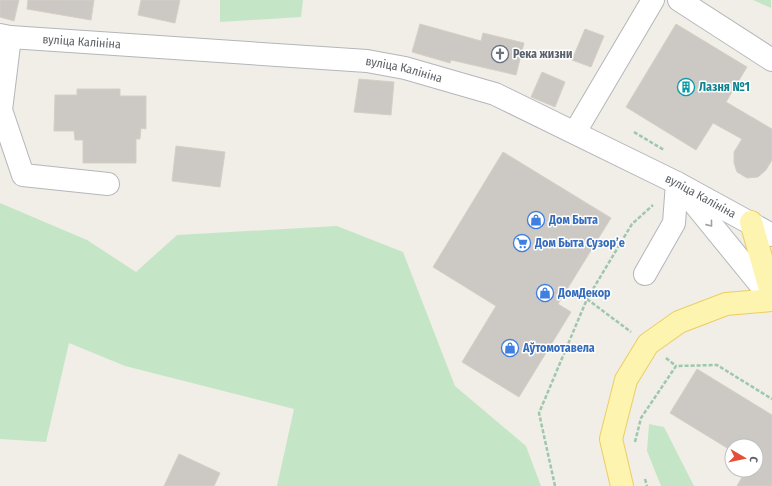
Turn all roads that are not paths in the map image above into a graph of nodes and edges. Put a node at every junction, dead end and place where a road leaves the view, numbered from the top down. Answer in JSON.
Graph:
{"nodes":[{"id":1,"x":653,"y":0,"type":"edge"},
{"id":2,"x":679,"y":0,"type":"edge"},
{"id":3,"x":5,"y":36,"type":"edge"},
{"id":4,"x":772,"y":60,"type":"edge"},
{"id":5,"x":575,"y":132,"type":"junction"},
{"id":6,"x":677,"y":183,"type":"junction"},
{"id":7,"x":108,"y":184,"type":"dead end"},
{"id":8,"x":750,"y":222,"type":"junction"},
{"id":9,"x":772,"y":235,"type":"edge"},
{"id":10,"x":645,"y":274,"type":"dead end"},
{"id":11,"x":772,"y":298,"type":"edge"},
{"id":12,"x":622,"y":486,"type":"edge"}],
"edges":[{"from":1,"to":5,"type":"street"},
{"from":2,"to":4,"type":"street"},
{"from":3,"to":5,"type":"street","name":"вуліца Калініна"},
{"from":3,"to":7,"type":"street"},
{"from":5,"to":6,"type":"street","name":"вуліца Калініна"},
{"from":6,"to":8,"type":"street","name":"вуліца Калініна"},
{"from":6,"to":10,"type":"street"},
{"from":6,"to":11,"type":"street","one_way":true},
{"from":8,"to":9,"type":"street","name":"вуліца Калініна"},
{"from":8,"to":11,"type":"main road"},
{"from":11,"to":12,"type":"main road"}]}
